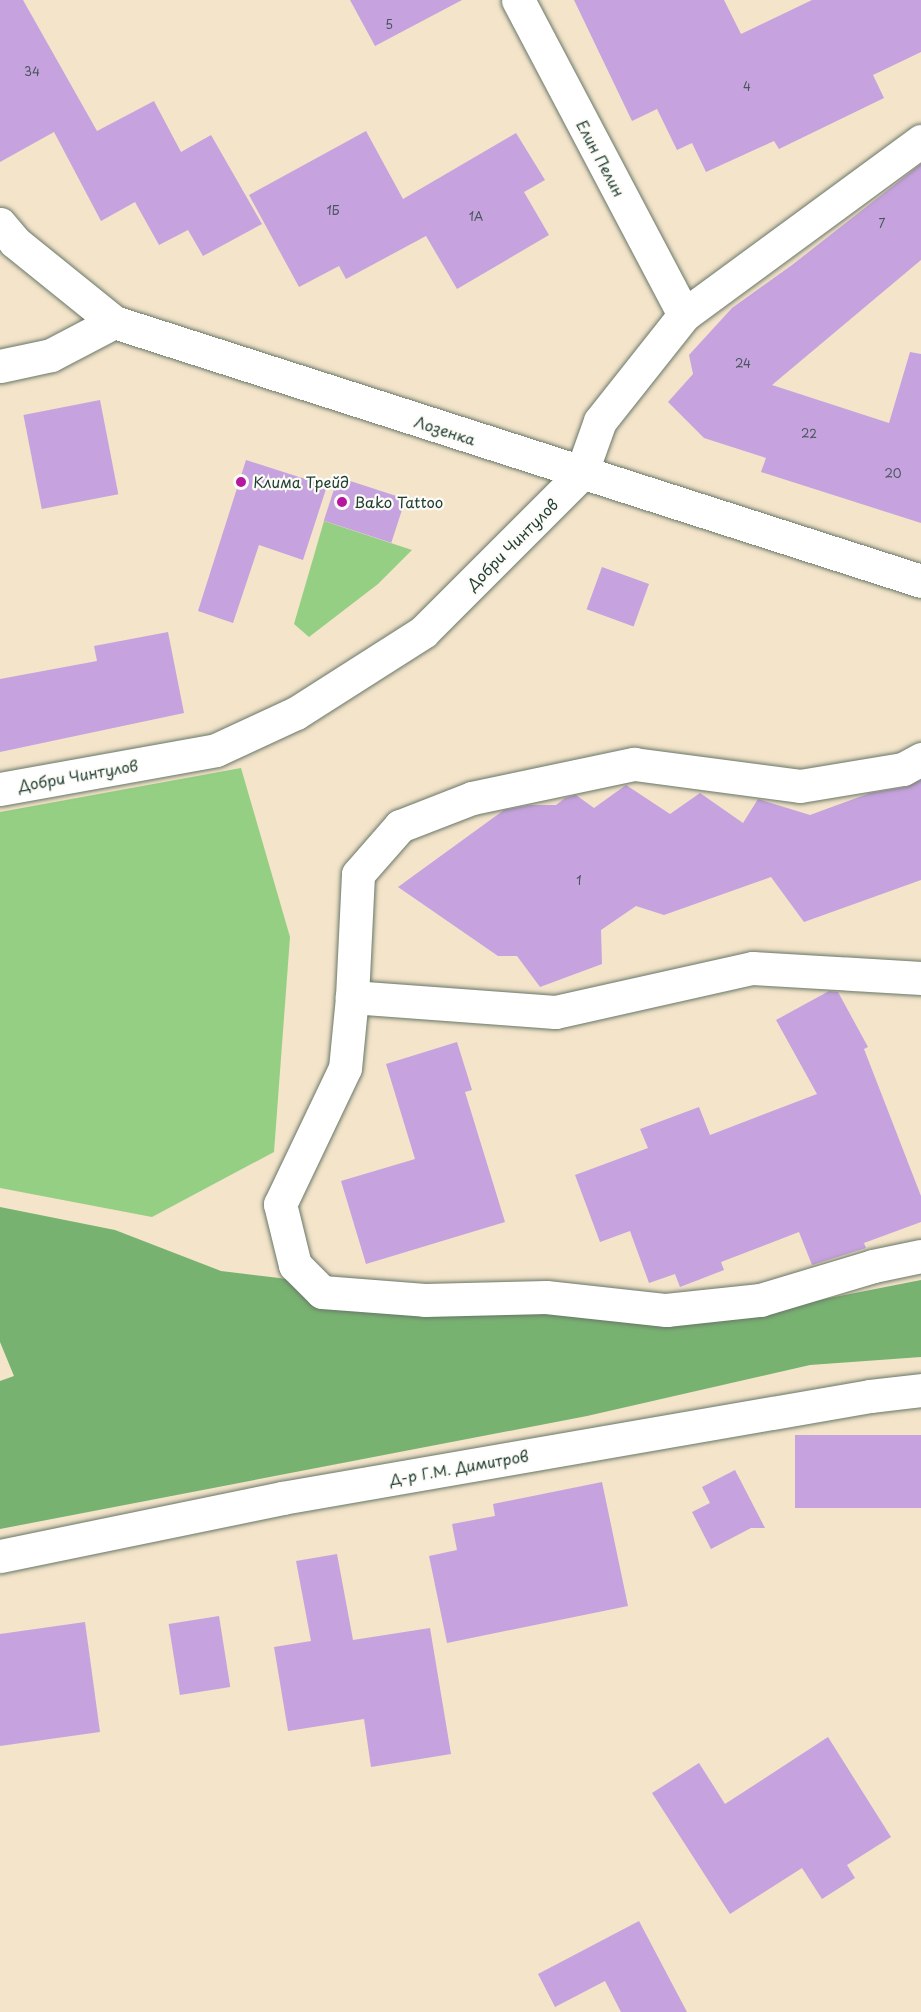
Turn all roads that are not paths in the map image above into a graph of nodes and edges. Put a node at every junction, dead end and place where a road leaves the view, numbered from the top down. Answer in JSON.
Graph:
{"nodes":[{"id":1,"x":518,"y":0,"type":"edge"},
{"id":2,"x":921,"y":141,"type":"edge"},
{"id":3,"x":0,"y":224,"type":"edge"},
{"id":4,"x":684,"y":315,"type":"junction"},
{"id":5,"x":114,"y":322,"type":"junction"},
{"id":6,"x":0,"y":366,"type":"edge"},
{"id":7,"x":581,"y":474,"type":"junction"},
{"id":8,"x":921,"y":581,"type":"edge"},
{"id":9,"x":921,"y":759,"type":"edge"},
{"id":10,"x":0,"y":789,"type":"edge"},
{"id":11,"x":921,"y":978,"type":"edge"},
{"id":12,"x":352,"y":997,"type":"junction"},
{"id":13,"x":921,"y":1256,"type":"edge"},
{"id":14,"x":921,"y":1390,"type":"edge"},
{"id":15,"x":0,"y":1556,"type":"edge"}],
"edges":[{"from":1,"to":4,"type":"street","name":"Елин Пелин"},
{"from":2,"to":4,"type":"street","name":"Добри Чинтулов"},
{"from":3,"to":5,"type":"street","name":"Лозенка"},
{"from":4,"to":7,"type":"street","name":"Добри Чинтулов"},
{"from":5,"to":6,"type":"street"},
{"from":5,"to":7,"type":"street","name":"Лозенка"},
{"from":7,"to":8,"type":"street","name":"Лозенка"},
{"from":7,"to":10,"type":"street","name":"Добри Чинтулов"},
{"from":9,"to":12,"type":"street"},
{"from":11,"to":12,"type":"street"},
{"from":12,"to":13,"type":"street"},
{"from":14,"to":15,"type":"street","name":"Д-р Г.М. Димитров"}]}
